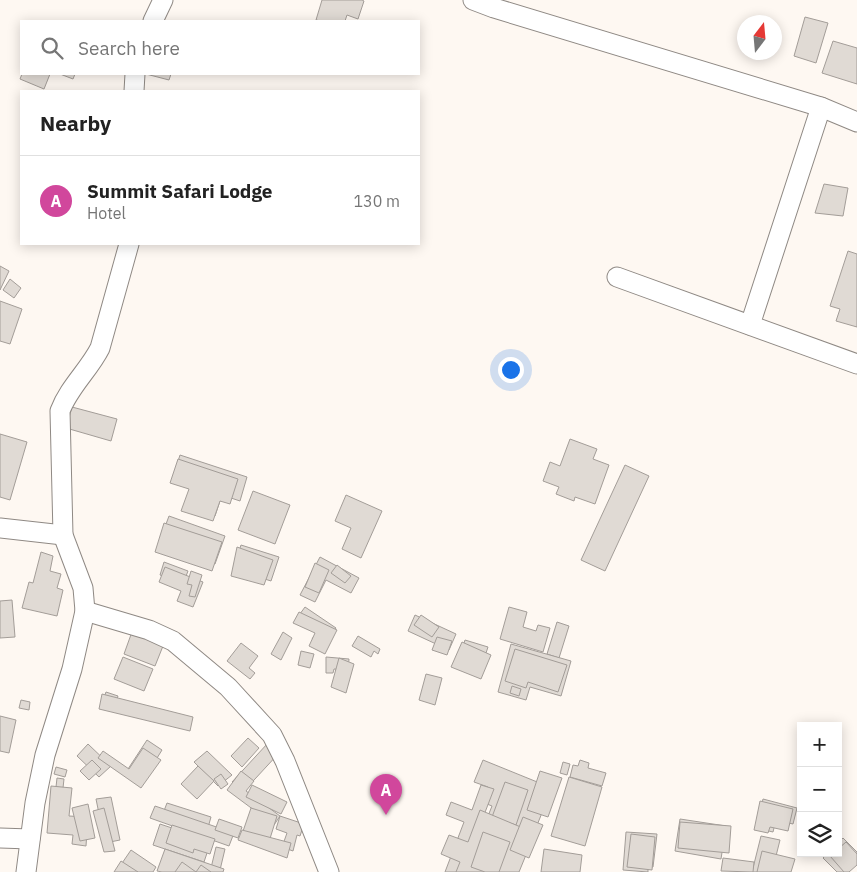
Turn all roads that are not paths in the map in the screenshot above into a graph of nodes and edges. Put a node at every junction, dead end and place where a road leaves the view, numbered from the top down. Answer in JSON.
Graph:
{"nodes":[{"id":1,"x":163,"y":0,"type":"edge"},
{"id":2,"x":473,"y":0,"type":"edge"},
{"id":3,"x":153,"y":20,"type":"edge"},
{"id":4,"x":135,"y":75,"type":"edge"},
{"id":5,"x":134,"y":90,"type":"edge"},
{"id":6,"x":821,"y":107,"type":"junction"},
{"id":7,"x":857,"y":122,"type":"edge"},
{"id":8,"x":129,"y":245,"type":"edge"},
{"id":9,"x":617,"y":277,"type":"dead end"},
{"id":10,"x":750,"y":326,"type":"junction"},
{"id":11,"x":857,"y":364,"type":"edge"},
{"id":12,"x":0,"y":528,"type":"edge"},
{"id":13,"x":63,"y":534,"type":"junction"},
{"id":14,"x":85,"y":611,"type":"junction"},
{"id":15,"x":0,"y":838,"type":"edge"},
{"id":16,"x":30,"y":839,"type":"junction"},
{"id":17,"x":26,"y":872,"type":"edge"},
{"id":18,"x":329,"y":872,"type":"edge"}],
"edges":[{"from":1,"to":3,"type":"street"},
{"from":2,"to":6,"type":"street"},
{"from":4,"to":5,"type":"street"},
{"from":6,"to":7,"type":"street"},
{"from":6,"to":10,"type":"street"},
{"from":8,"to":13,"type":"street"},
{"from":9,"to":10,"type":"street"},
{"from":10,"to":11,"type":"street"},
{"from":12,"to":13,"type":"street"},
{"from":13,"to":14,"type":"street"},
{"from":14,"to":16,"type":"street"},
{"from":14,"to":18,"type":"street"},
{"from":15,"to":16,"type":"street"},
{"from":16,"to":17,"type":"street"}]}
